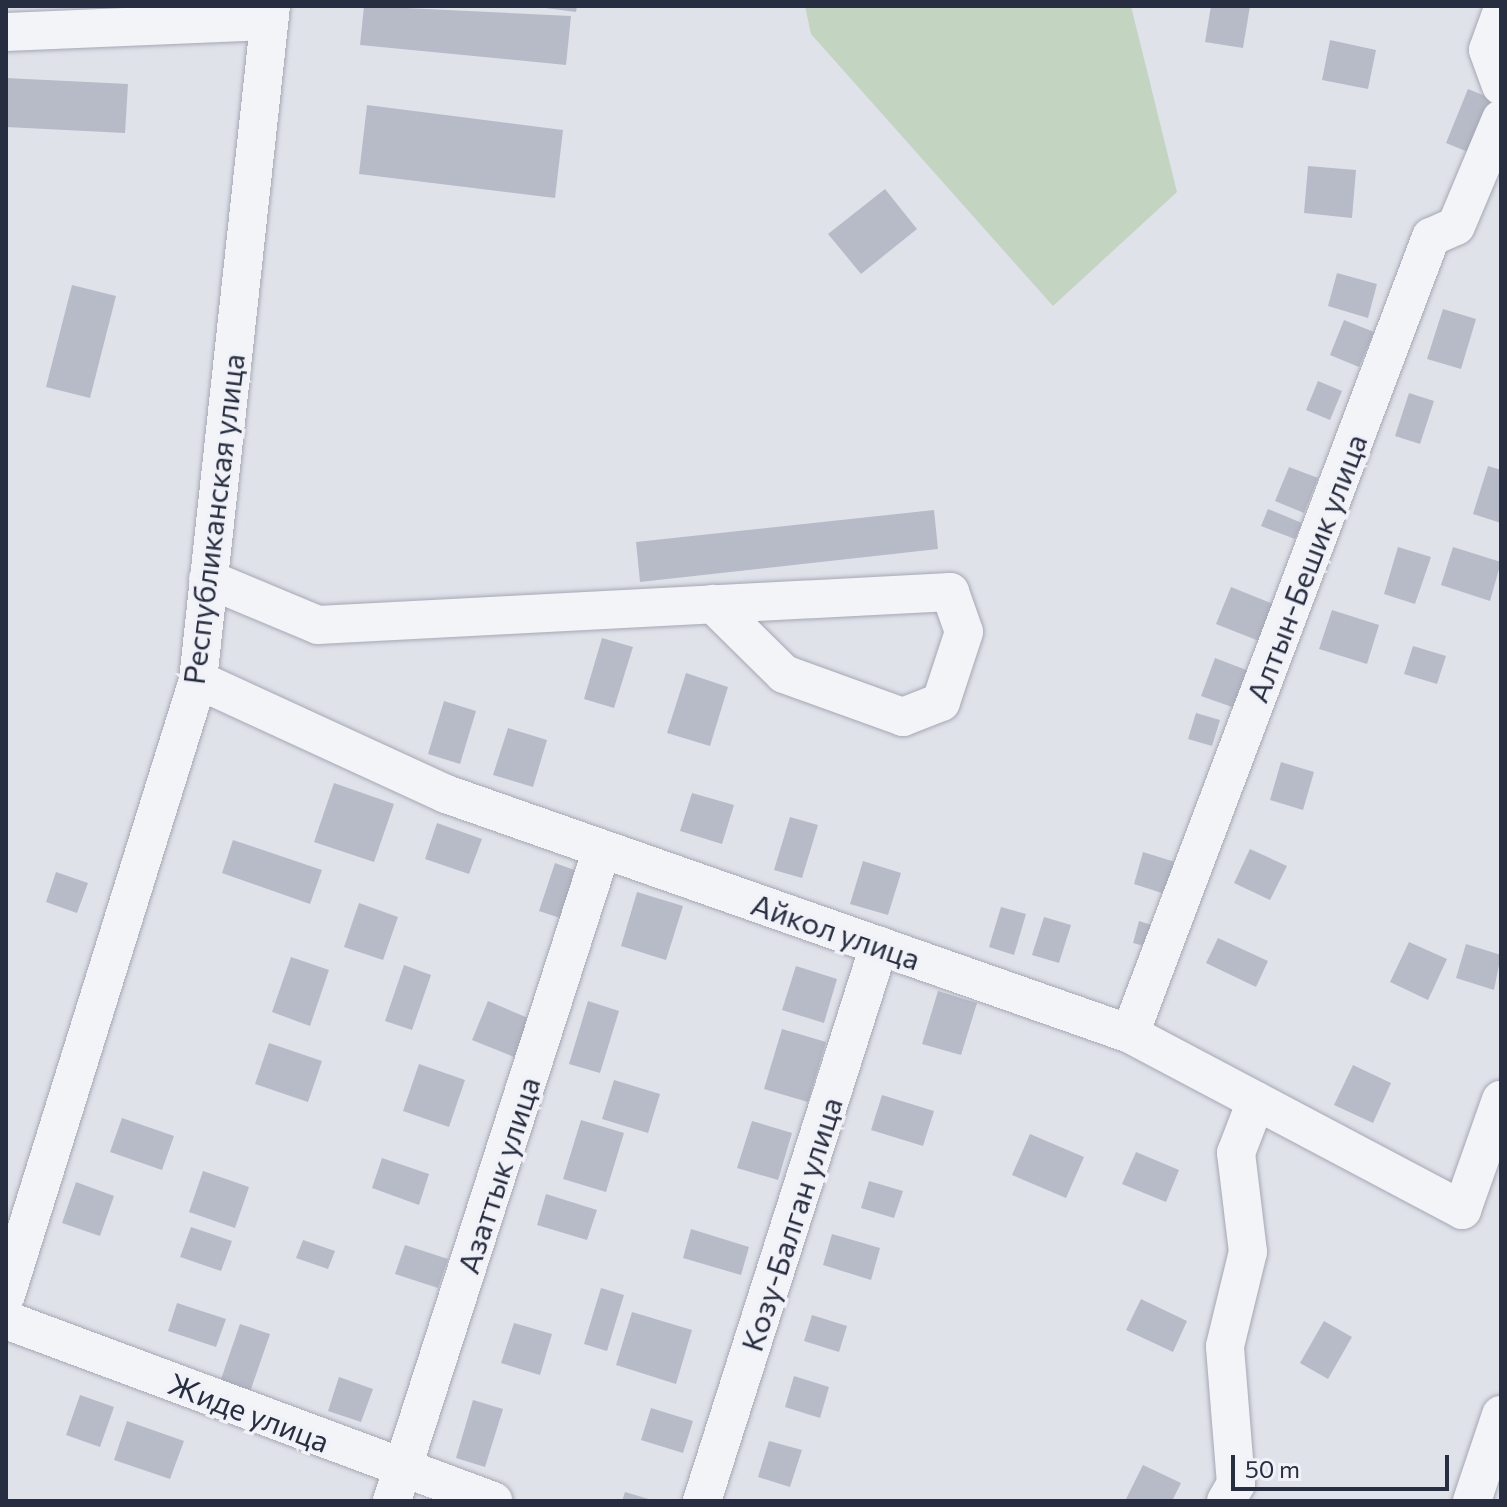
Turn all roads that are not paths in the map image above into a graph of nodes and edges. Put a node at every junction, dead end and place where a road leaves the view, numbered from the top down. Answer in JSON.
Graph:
{"nodes":[{"id":1,"x":269,"y":13,"type":"edge"},
{"id":2,"x":1501,"y":14,"type":"edge"},
{"id":3,"x":6,"y":32,"type":"edge"},
{"id":4,"x":1501,"y":86,"type":"edge"},
{"id":5,"x":1501,"y":119,"type":"edge"},
{"id":6,"x":208,"y":579,"type":"junction"},
{"id":7,"x":713,"y":604,"type":"junction"},
{"id":8,"x":198,"y":680,"type":"junction"},
{"id":9,"x":602,"y":849,"type":"junction"},
{"id":10,"x":879,"y":946,"type":"junction"},
{"id":11,"x":1130,"y":1034,"type":"junction"},
{"id":12,"x":1501,"y":1100,"type":"edge"},
{"id":13,"x":1256,"y":1101,"type":"junction"},
{"id":14,"x":6,"y":1295,"type":"edge"},
{"id":15,"x":6,"y":1320,"type":"edge"},
{"id":16,"x":1501,"y":1415,"type":"edge"},
{"id":17,"x":397,"y":1485,"type":"edge"},
{"id":18,"x":493,"y":1501,"type":"edge"},
{"id":19,"x":702,"y":1501,"type":"edge"},
{"id":20,"x":1226,"y":1501,"type":"edge"},
{"id":21,"x":1472,"y":1501,"type":"edge"}],
"edges":[{"from":1,"to":3,"type":"street"},
{"from":1,"to":6,"type":"street","name":"Республиканская улица"},
{"from":2,"to":4,"type":"street"},
{"from":5,"to":11,"type":"street","name":"Алтын-Бешик улица"},
{"from":6,"to":7,"type":"street"},
{"from":6,"to":8,"type":"street","name":"Республиканская улица"},
{"from":7,"to":7,"type":"street"},
{"from":8,"to":9,"type":"street","name":"Айкол улица"},
{"from":8,"to":14,"type":"street","name":"Республиканская улица"},
{"from":9,"to":10,"type":"street","name":"Айкол улица"},
{"from":9,"to":17,"type":"street","name":"Азаттык улица"},
{"from":10,"to":11,"type":"street","name":"Айкол улица"},
{"from":10,"to":19,"type":"street","name":"Козу-Балган улица"},
{"from":11,"to":13,"type":"street","name":"Айкол улица"},
{"from":12,"to":13,"type":"street","name":"Айкол улица"},
{"from":13,"to":20,"type":"street"},
{"from":15,"to":17,"type":"street","name":"Жиде улица"},
{"from":16,"to":21,"type":"street"},
{"from":17,"to":18,"type":"street","name":"Жиде улица"}]}
